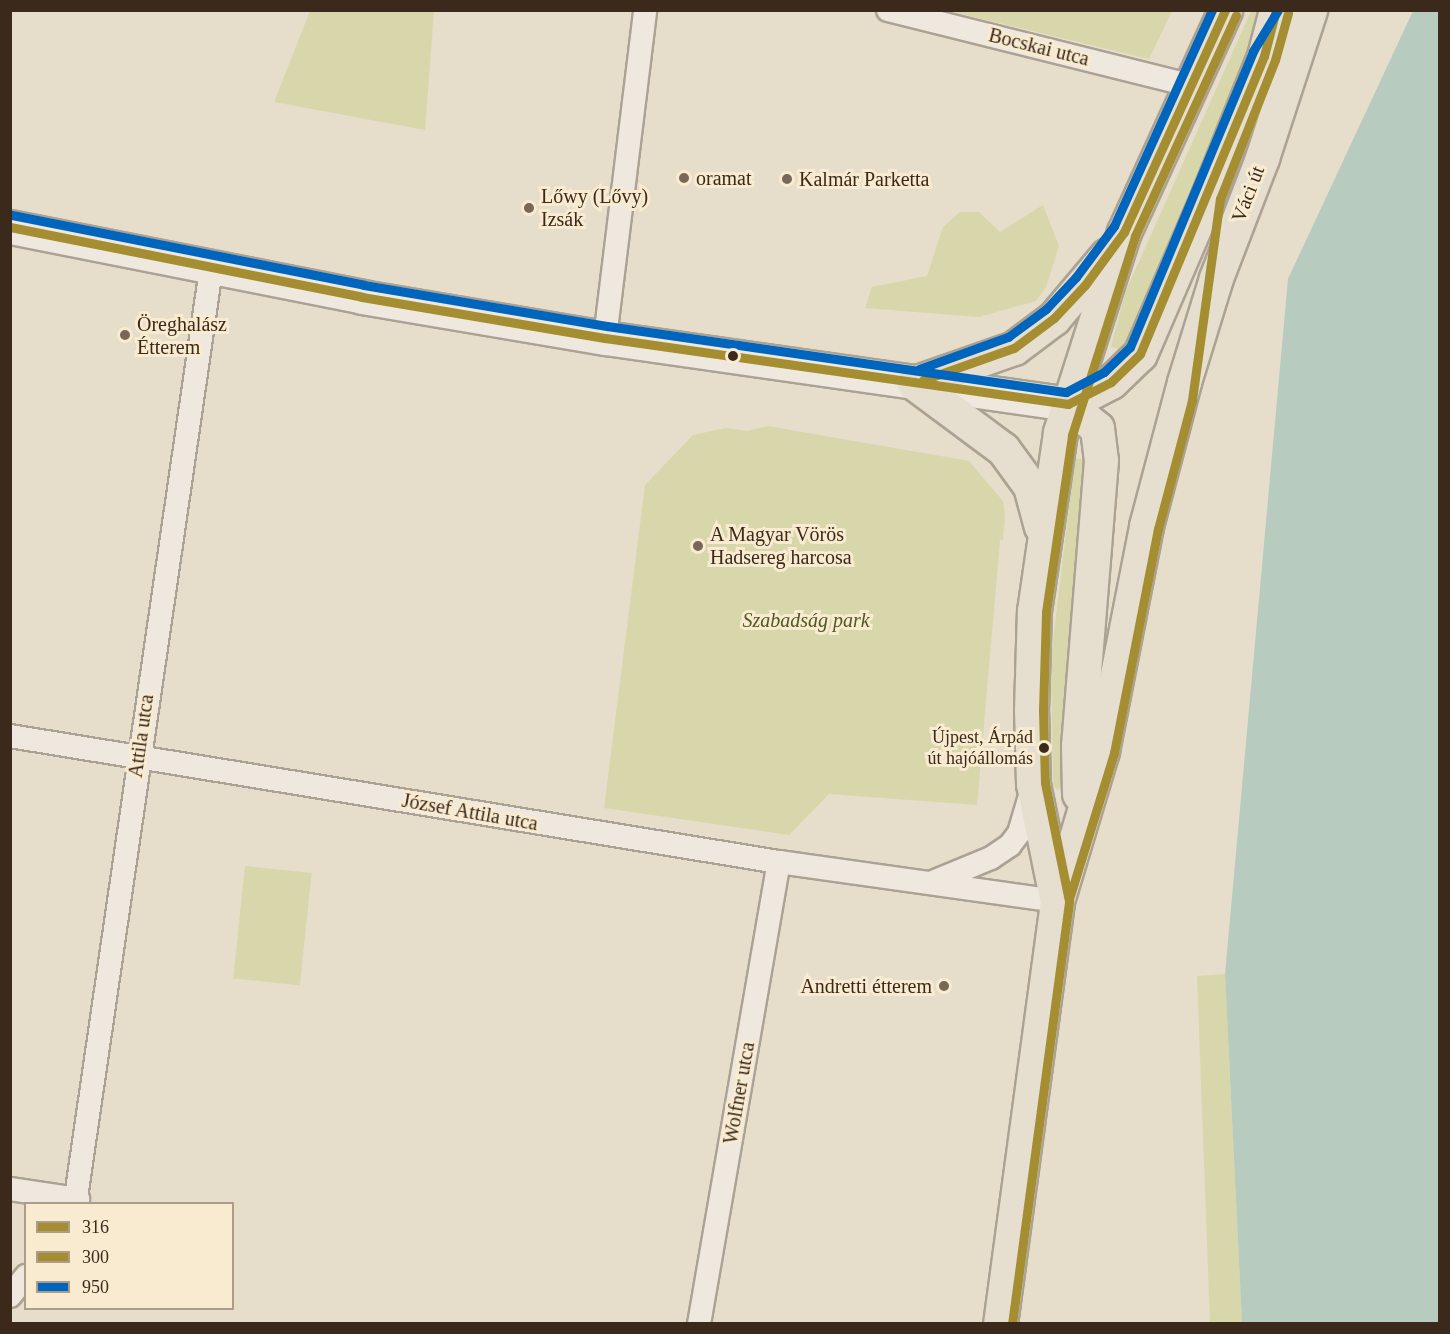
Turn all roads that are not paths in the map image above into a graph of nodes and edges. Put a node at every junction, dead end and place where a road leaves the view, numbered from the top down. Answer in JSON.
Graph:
{"nodes":[{"id":1,"x":645,"y":10,"type":"edge"},
{"id":2,"x":888,"y":10,"type":"edge"},
{"id":3,"x":1225,"y":10,"type":"edge"},
{"id":4,"x":1276,"y":10,"type":"edge"},
{"id":5,"x":1293,"y":10,"type":"edge"},
{"id":6,"x":1310,"y":10,"type":"edge"},
{"id":7,"x":1264,"y":56,"type":"junction"},
{"id":8,"x":1189,"y":85,"type":"junction"},
{"id":9,"x":1208,"y":196,"type":"junction"},
{"id":10,"x":10,"y":226,"type":"edge"},
{"id":11,"x":1124,"y":232,"type":"junction"},
{"id":12,"x":211,"y":269,"type":"junction"},
{"id":13,"x":605,"y":338,"type":"junction"},
{"id":14,"x":914,"y":382,"type":"junction"},
{"id":15,"x":1184,"y":382,"type":"junction"},
{"id":16,"x":1068,"y":404,"type":"junction"},
{"id":17,"x":1043,"y":539,"type":"junction"},
{"id":18,"x":10,"y":736,"type":"edge"},
{"id":19,"x":138,"y":754,"type":"junction"},
{"id":20,"x":1033,"y":784,"type":"junction"},
{"id":21,"x":1079,"y":829,"type":"junction"},
{"id":22,"x":779,"y":862,"type":"junction"},
{"id":23,"x":931,"y":883,"type":"junction"},
{"id":24,"x":1057,"y":902,"type":"junction"},
{"id":25,"x":10,"y":1189,"type":"edge"},
{"id":26,"x":77,"y":1201,"type":"edge"},
{"id":27,"x":24,"y":1278,"type":"edge"},
{"id":28,"x":10,"y":1296,"type":"edge"},
{"id":29,"x":699,"y":1323,"type":"edge"},
{"id":30,"x":1000,"y":1323,"type":"edge"}],
"edges":[{"from":1,"to":13,"type":"street"},
{"from":2,"to":8,"type":"street","name":"Bocskai utca"},
{"from":3,"to":8,"type":"main road","name":"Váci út"},
{"from":4,"to":7,"type":"main road"},
{"from":5,"to":7,"type":"main road"},
{"from":6,"to":15,"type":"main road","name":"Váci út"},
{"from":7,"to":9,"type":"main road"},
{"from":8,"to":11,"type":"main road","name":"Váci út"},
{"from":9,"to":15,"type":"main road"},
{"from":9,"to":16,"type":"main road"},
{"from":10,"to":12,"type":"main road"},
{"from":11,"to":14,"type":"main road"},
{"from":11,"to":16,"type":"main road","name":"Váci út"},
{"from":12,"to":13,"type":"main road"},
{"from":12,"to":19,"type":"street","name":"Attila utca"},
{"from":13,"to":14,"type":"main road"},
{"from":14,"to":16,"type":"main road"},
{"from":14,"to":17,"type":"main road"},
{"from":15,"to":21,"type":"main road","name":"Váci út"},
{"from":16,"to":17,"type":"main road","name":"Váci út"},
{"from":16,"to":21,"type":"main road"},
{"from":17,"to":20,"type":"main road","name":"Váci út"},
{"from":18,"to":19,"type":"street","name":"József Attila utca"},
{"from":19,"to":22,"type":"street","name":"József Attila utca"},
{"from":19,"to":26,"type":"street","name":"Attila utca"},
{"from":20,"to":23,"type":"street"},
{"from":20,"to":24,"type":"main road","name":"Váci út"},
{"from":21,"to":24,"type":"main road","name":"Váci út"},
{"from":22,"to":23,"type":"street","name":"József Attila utca"},
{"from":22,"to":29,"type":"street","name":"Wolfner utca"},
{"from":23,"to":24,"type":"street","name":"József Attila utca"},
{"from":24,"to":30,"type":"main road","name":"Váci út"},
{"from":25,"to":26,"type":"street"},
{"from":27,"to":28,"type":"street"}]}
